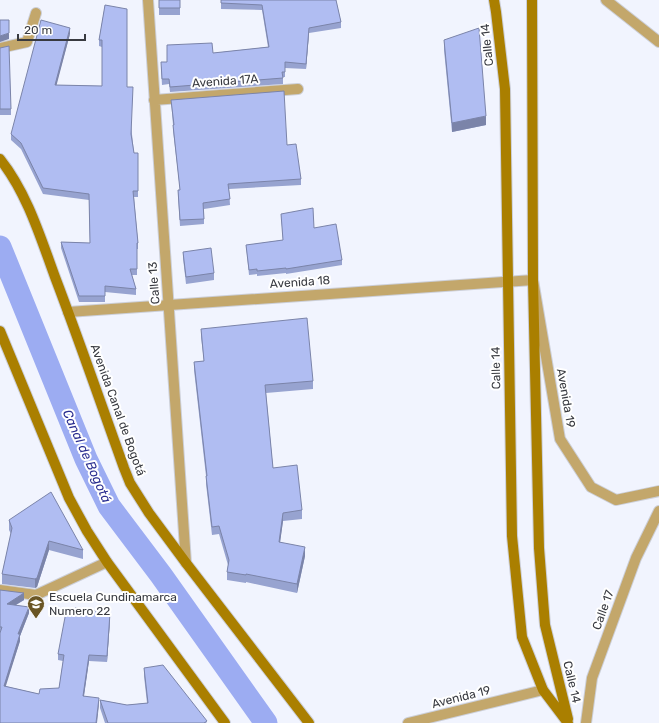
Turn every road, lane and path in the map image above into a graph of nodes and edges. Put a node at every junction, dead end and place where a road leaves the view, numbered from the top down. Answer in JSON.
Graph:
{"nodes":[{"id":1,"x":148,"y":0,"type":"edge"},
{"id":2,"x":494,"y":0,"type":"edge"},
{"id":3,"x":532,"y":0,"type":"edge"},
{"id":4,"x":606,"y":0,"type":"edge"},
{"id":5,"x":36,"y":14,"type":"dead end"},
{"id":6,"x":659,"y":42,"type":"edge"},
{"id":7,"x":0,"y":48,"type":"edge"},
{"id":8,"x":298,"y":89,"type":"dead end"},
{"id":9,"x":154,"y":100,"type":"junction"},
{"id":10,"x":0,"y":159,"type":"edge"},
{"id":11,"x":533,"y":280,"type":"junction"},
{"id":12,"x":508,"y":281,"type":"junction"},
{"id":13,"x":168,"y":304,"type":"junction"},
{"id":14,"x":68,"y":312,"type":"junction"},
{"id":15,"x":0,"y":331,"type":"edge"},
{"id":16,"x":659,"y":491,"type":"edge"},
{"id":17,"x":659,"y":511,"type":"edge"},
{"id":18,"x":107,"y":562,"type":"junction"},
{"id":19,"x":186,"y":563,"type":"junction"},
{"id":20,"x":0,"y":590,"type":"edge"},
{"id":21,"x":544,"y":690,"type":"junction"},
{"id":22,"x":225,"y":723,"type":"edge"},
{"id":23,"x":310,"y":723,"type":"edge"},
{"id":24,"x":408,"y":723,"type":"edge"},
{"id":25,"x":568,"y":723,"type":"edge"},
{"id":26,"x":586,"y":723,"type":"edge"}],
"edges":[{"from":1,"to":9,"type":"street","name":"Calle 13"},
{"from":2,"to":12,"type":"main road","name":"Calle 14"},
{"from":3,"to":11,"type":"main road","name":"Calle 14"},
{"from":4,"to":6,"type":"street"},
{"from":5,"to":7,"type":"street"},
{"from":8,"to":9,"type":"street","name":"Avenida 17A"},
{"from":9,"to":13,"type":"street","name":"Calle 13"},
{"from":10,"to":14,"type":"main road","name":"Avenida Canal de Bogotá"},
{"from":11,"to":12,"type":"street","name":"Avenida 18"},
{"from":11,"to":16,"type":"street","name":"Avenida 19"},
{"from":11,"to":25,"type":"main road","name":"Calle 14"},
{"from":12,"to":13,"type":"street","name":"Avenida 18"},
{"from":12,"to":21,"type":"main road","name":"Calle 14"},
{"from":13,"to":14,"type":"street","name":"Avenida 18"},
{"from":13,"to":19,"type":"street","name":"Calle 13"},
{"from":14,"to":19,"type":"main road","name":"Avenida Canal de Bogotá"},
{"from":15,"to":18,"type":"main road"},
{"from":17,"to":26,"type":"street","name":"Calle 17"},
{"from":18,"to":20,"type":"street"},
{"from":18,"to":22,"type":"main road"},
{"from":19,"to":23,"type":"main road","name":"Avenida Canal de Bogotá"},
{"from":21,"to":24,"type":"street","name":"Avenida 19"},
{"from":21,"to":25,"type":"main road","name":"Calle 14"}]}
